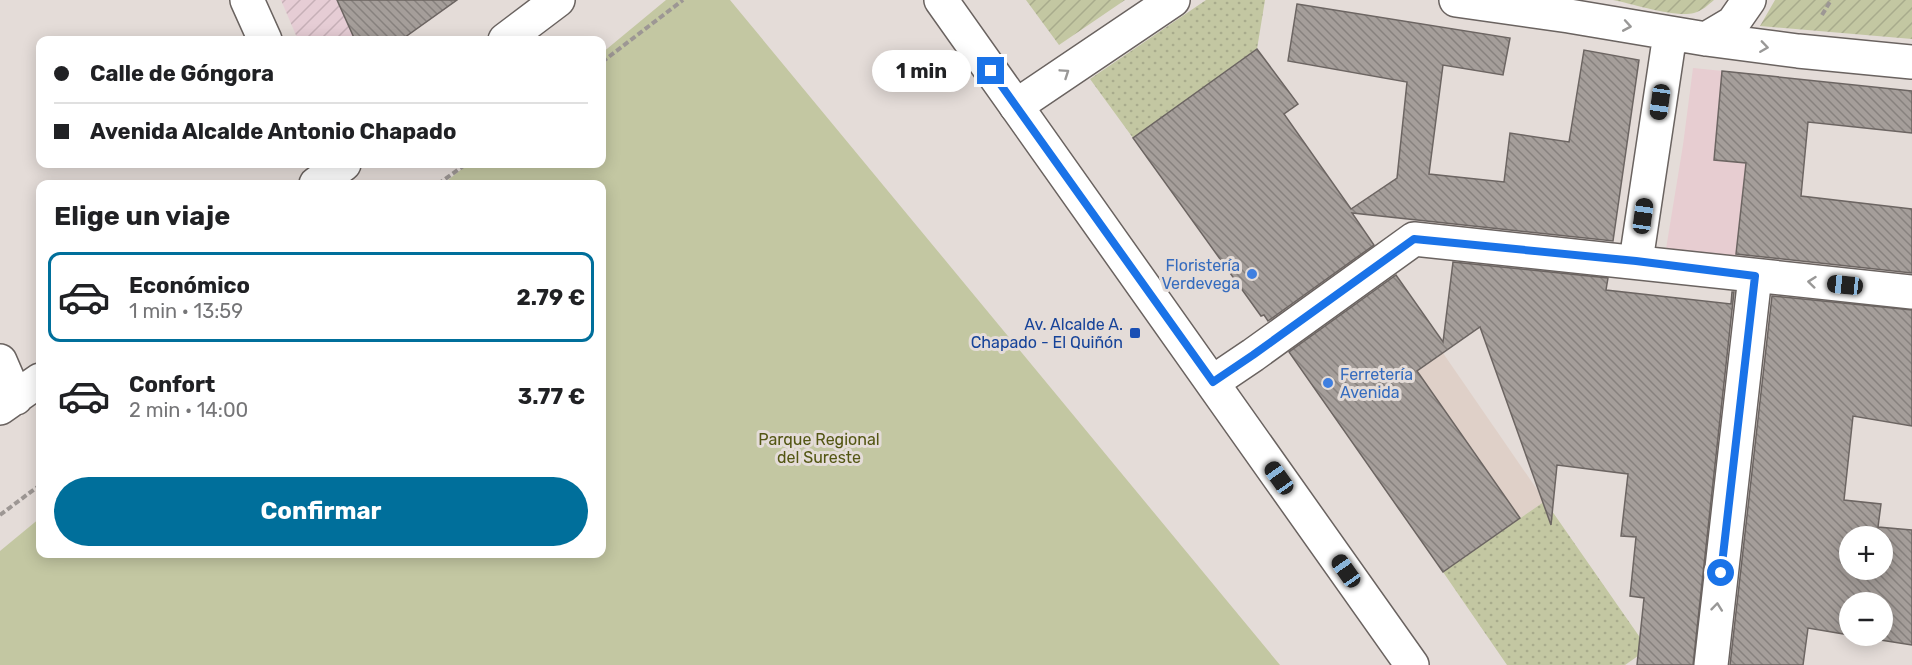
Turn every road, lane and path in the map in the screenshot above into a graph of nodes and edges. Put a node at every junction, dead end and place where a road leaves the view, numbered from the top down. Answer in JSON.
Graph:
{"nodes":[{"id":1,"x":247,"y":0,"type":"edge"},
{"id":2,"x":558,"y":0,"type":"edge"},
{"id":3,"x":683,"y":0,"type":"edge"},
{"id":4,"x":941,"y":0,"type":"edge"},
{"id":5,"x":1173,"y":0,"type":"edge"},
{"id":6,"x":1456,"y":0,"type":"edge"},
{"id":7,"x":1749,"y":0,"type":"edge"},
{"id":8,"x":1564,"y":8,"type":"edge"},
{"id":9,"x":1670,"y":34,"type":"junction"},
{"id":10,"x":263,"y":36,"type":"edge"},
{"id":11,"x":510,"y":36,"type":"edge"},
{"id":12,"x":1706,"y":39,"type":"junction"},
{"id":13,"x":606,"y":59,"type":"edge"},
{"id":14,"x":1912,"y":62,"type":"edge"},
{"id":15,"x":1016,"y":106,"type":"junction"},
{"id":16,"x":460,"y":168,"type":"edge"},
{"id":17,"x":444,"y":180,"type":"edge"},
{"id":18,"x":1636,"y":261,"type":"junction"},
{"id":19,"x":1755,"y":276,"type":"junction"},
{"id":20,"x":1912,"y":292,"type":"edge"},
{"id":21,"x":0,"y":361,"type":"edge"},
{"id":22,"x":1213,"y":382,"type":"junction"},
{"id":23,"x":19,"y":395,"type":"edge"},
{"id":24,"x":36,"y":487,"type":"edge"},
{"id":25,"x":0,"y":515,"type":"edge"},
{"id":26,"x":1412,"y":665,"type":"edge"},
{"id":27,"x":1711,"y":665,"type":"edge"}],
"edges":[{"from":1,"to":10,"type":"street"},
{"from":2,"to":11,"type":"street"},
{"from":3,"to":13,"type":"path"},
{"from":4,"to":15,"type":"street"},
{"from":15,"to":5,"type":"street","one_way":true},
{"from":6,"to":8,"type":"street"},
{"from":7,"to":12,"type":"street"},
{"from":8,"to":9,"type":"street","one_way":true},
{"from":9,"to":12,"type":"street"},
{"from":9,"to":18,"type":"street"},
{"from":12,"to":14,"type":"street","one_way":true},
{"from":15,"to":22,"type":"street"},
{"from":16,"to":17,"type":"path"},
{"from":18,"to":19,"type":"street"},
{"from":18,"to":22,"type":"street"},
{"from":20,"to":19,"type":"street","one_way":true},
{"from":27,"to":19,"type":"street","one_way":true},
{"from":21,"to":23,"type":"street"},
{"from":22,"to":26,"type":"street"},
{"from":24,"to":25,"type":"path"}]}
